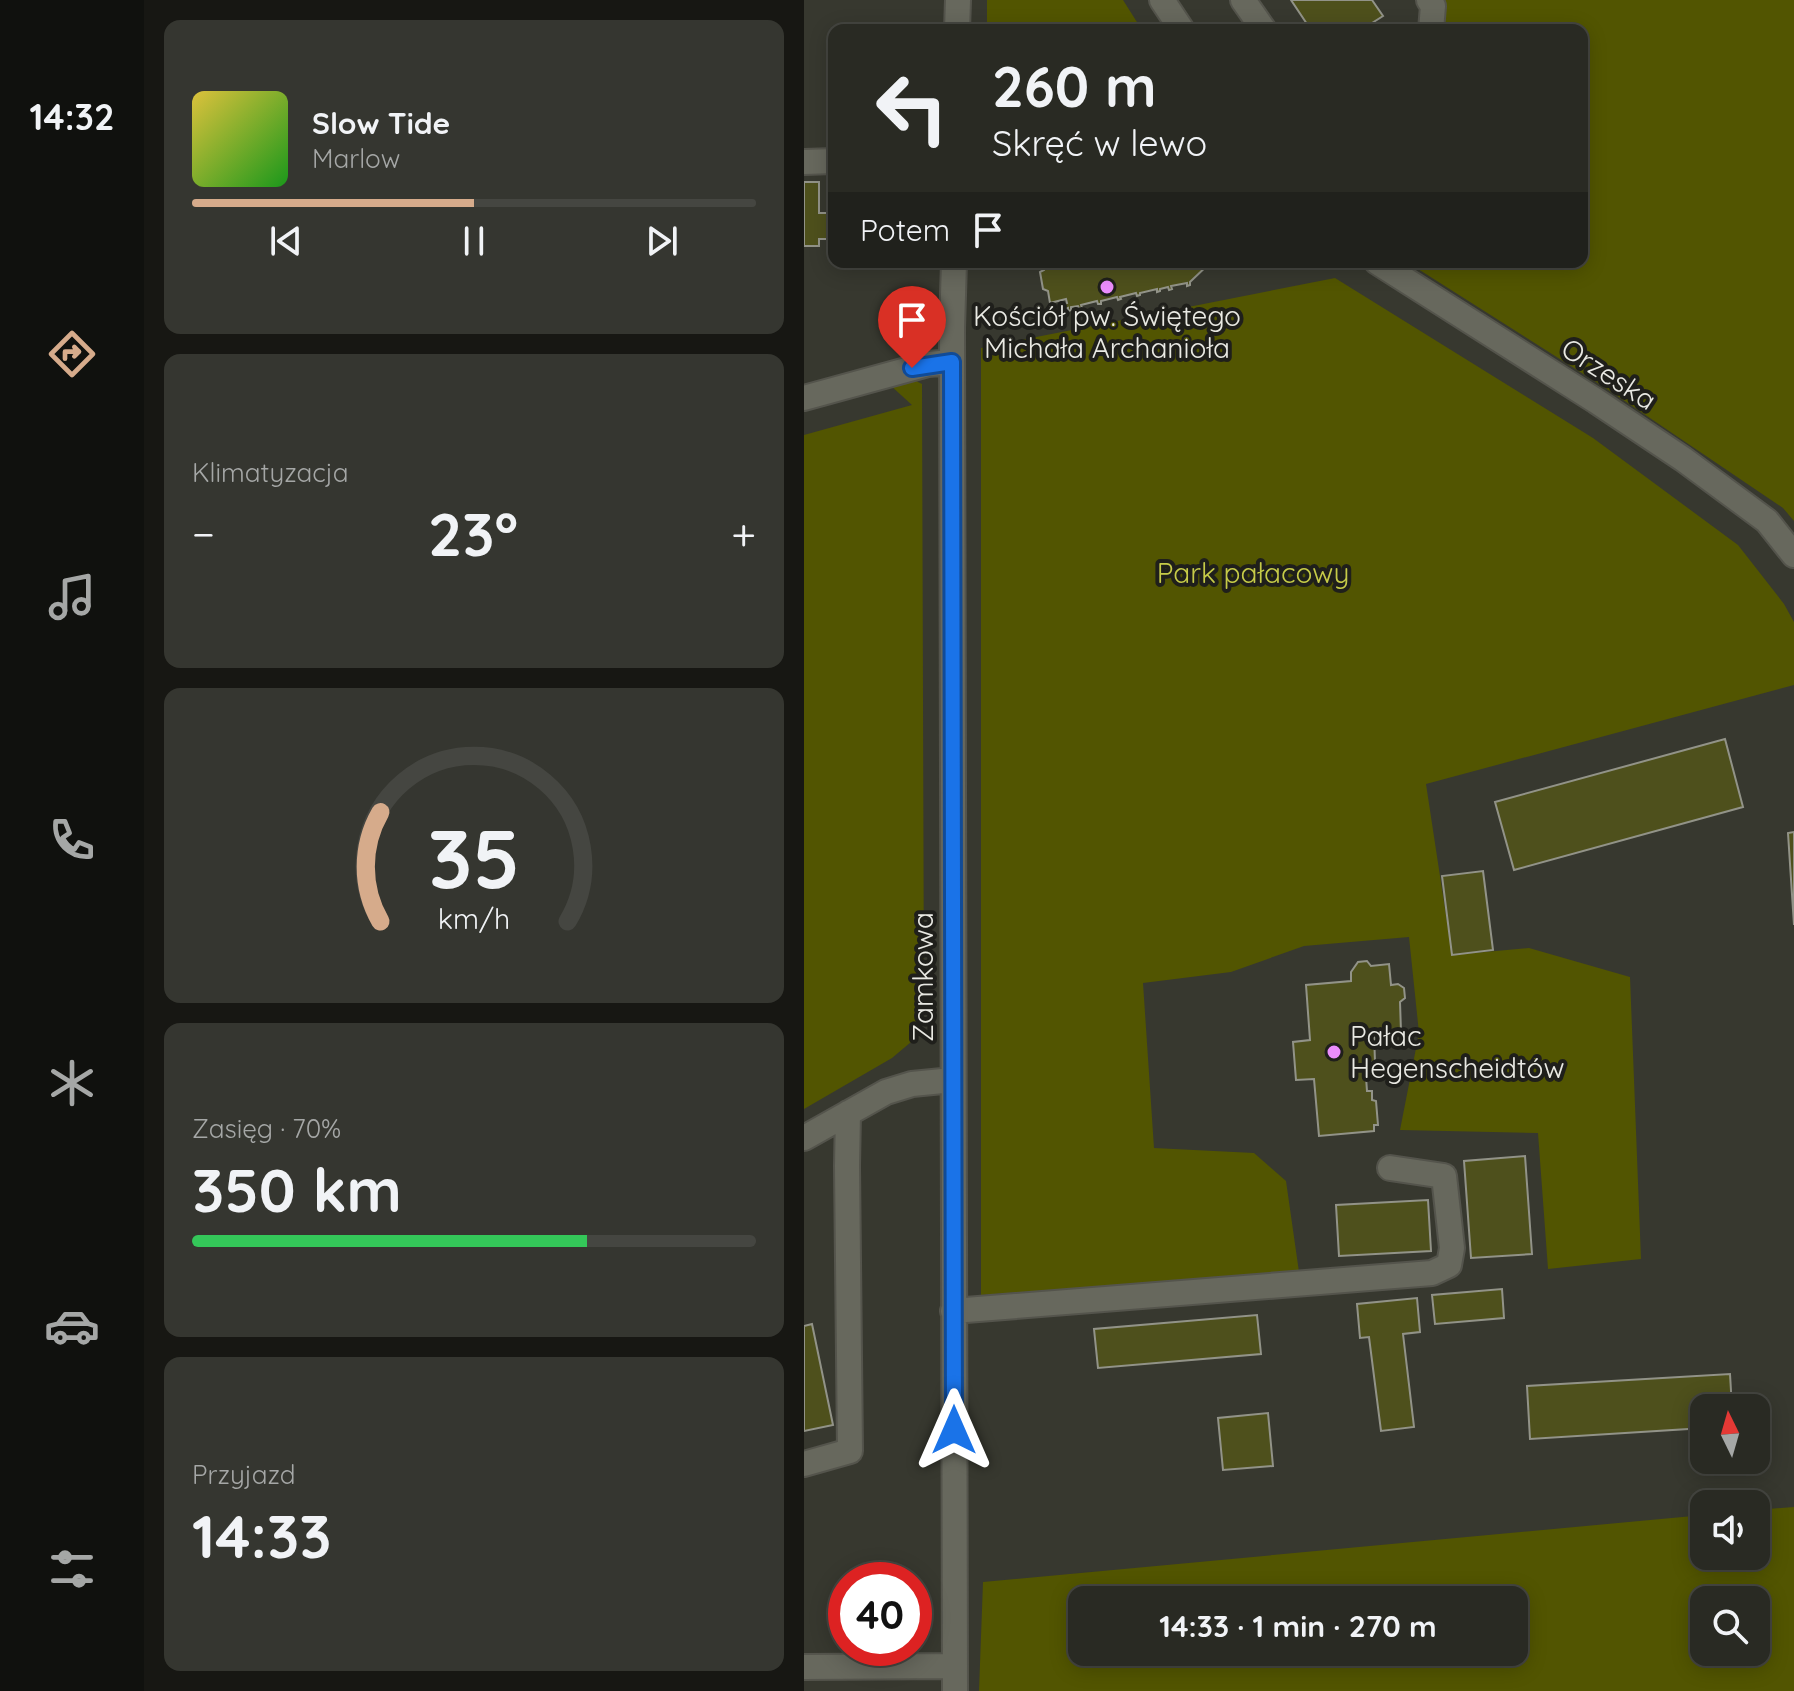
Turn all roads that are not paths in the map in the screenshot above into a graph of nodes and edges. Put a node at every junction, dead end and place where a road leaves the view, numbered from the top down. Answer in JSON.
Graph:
{"nodes":[{"id":1,"x":958,"y":0,"type":"edge"},
{"id":2,"x":1162,"y":0,"type":"edge"},
{"id":3,"x":1243,"y":0,"type":"edge"},
{"id":4,"x":1429,"y":0,"type":"edge"},
{"id":5,"x":957,"y":24,"type":"edge"},
{"id":6,"x":1178,"y":24,"type":"edge"},
{"id":7,"x":1260,"y":24,"type":"edge"},
{"id":8,"x":1432,"y":24,"type":"edge"},
{"id":9,"x":828,"y":161,"type":"edge"},
{"id":10,"x":804,"y":162,"type":"edge"},
{"id":11,"x":954,"y":268,"type":"edge"},
{"id":12,"x":1386,"y":268,"type":"edge"},
{"id":13,"x":952,"y":362,"type":"junction"},
{"id":14,"x":804,"y":398,"type":"edge"},
{"id":15,"x":1794,"y":555,"type":"edge"},
{"id":16,"x":953,"y":1080,"type":"junction"},
{"id":17,"x":848,"y":1113,"type":"junction"},
{"id":18,"x":804,"y":1138,"type":"edge"},
{"id":19,"x":1390,"y":1168,"type":"dead end"},
{"id":20,"x":953,"y":1311,"type":"junction"},
{"id":21,"x":804,"y":1464,"type":"edge"},
{"id":22,"x":955,"y":1666,"type":"junction"},
{"id":23,"x":804,"y":1667,"type":"edge"},
{"id":24,"x":955,"y":1691,"type":"edge"}],
"edges":[{"from":1,"to":5,"type":"street"},
{"from":2,"to":6,"type":"street"},
{"from":3,"to":7,"type":"street"},
{"from":4,"to":8,"type":"street"},
{"from":9,"to":10,"type":"street"},
{"from":11,"to":13,"type":"street","name":"Zamkowa"},
{"from":12,"to":15,"type":"street","name":"Orzeska"},
{"from":13,"to":14,"type":"street"},
{"from":13,"to":16,"type":"street","name":"Zamkowa"},
{"from":16,"to":17,"type":"street"},
{"from":16,"to":20,"type":"street","name":"Zamkowa"},
{"from":17,"to":18,"type":"street"},
{"from":17,"to":21,"type":"street"},
{"from":19,"to":20,"type":"street"},
{"from":20,"to":22,"type":"street","name":"Zamkowa"},
{"from":22,"to":23,"type":"street"},
{"from":22,"to":24,"type":"street","name":"Zamkowa"}]}
